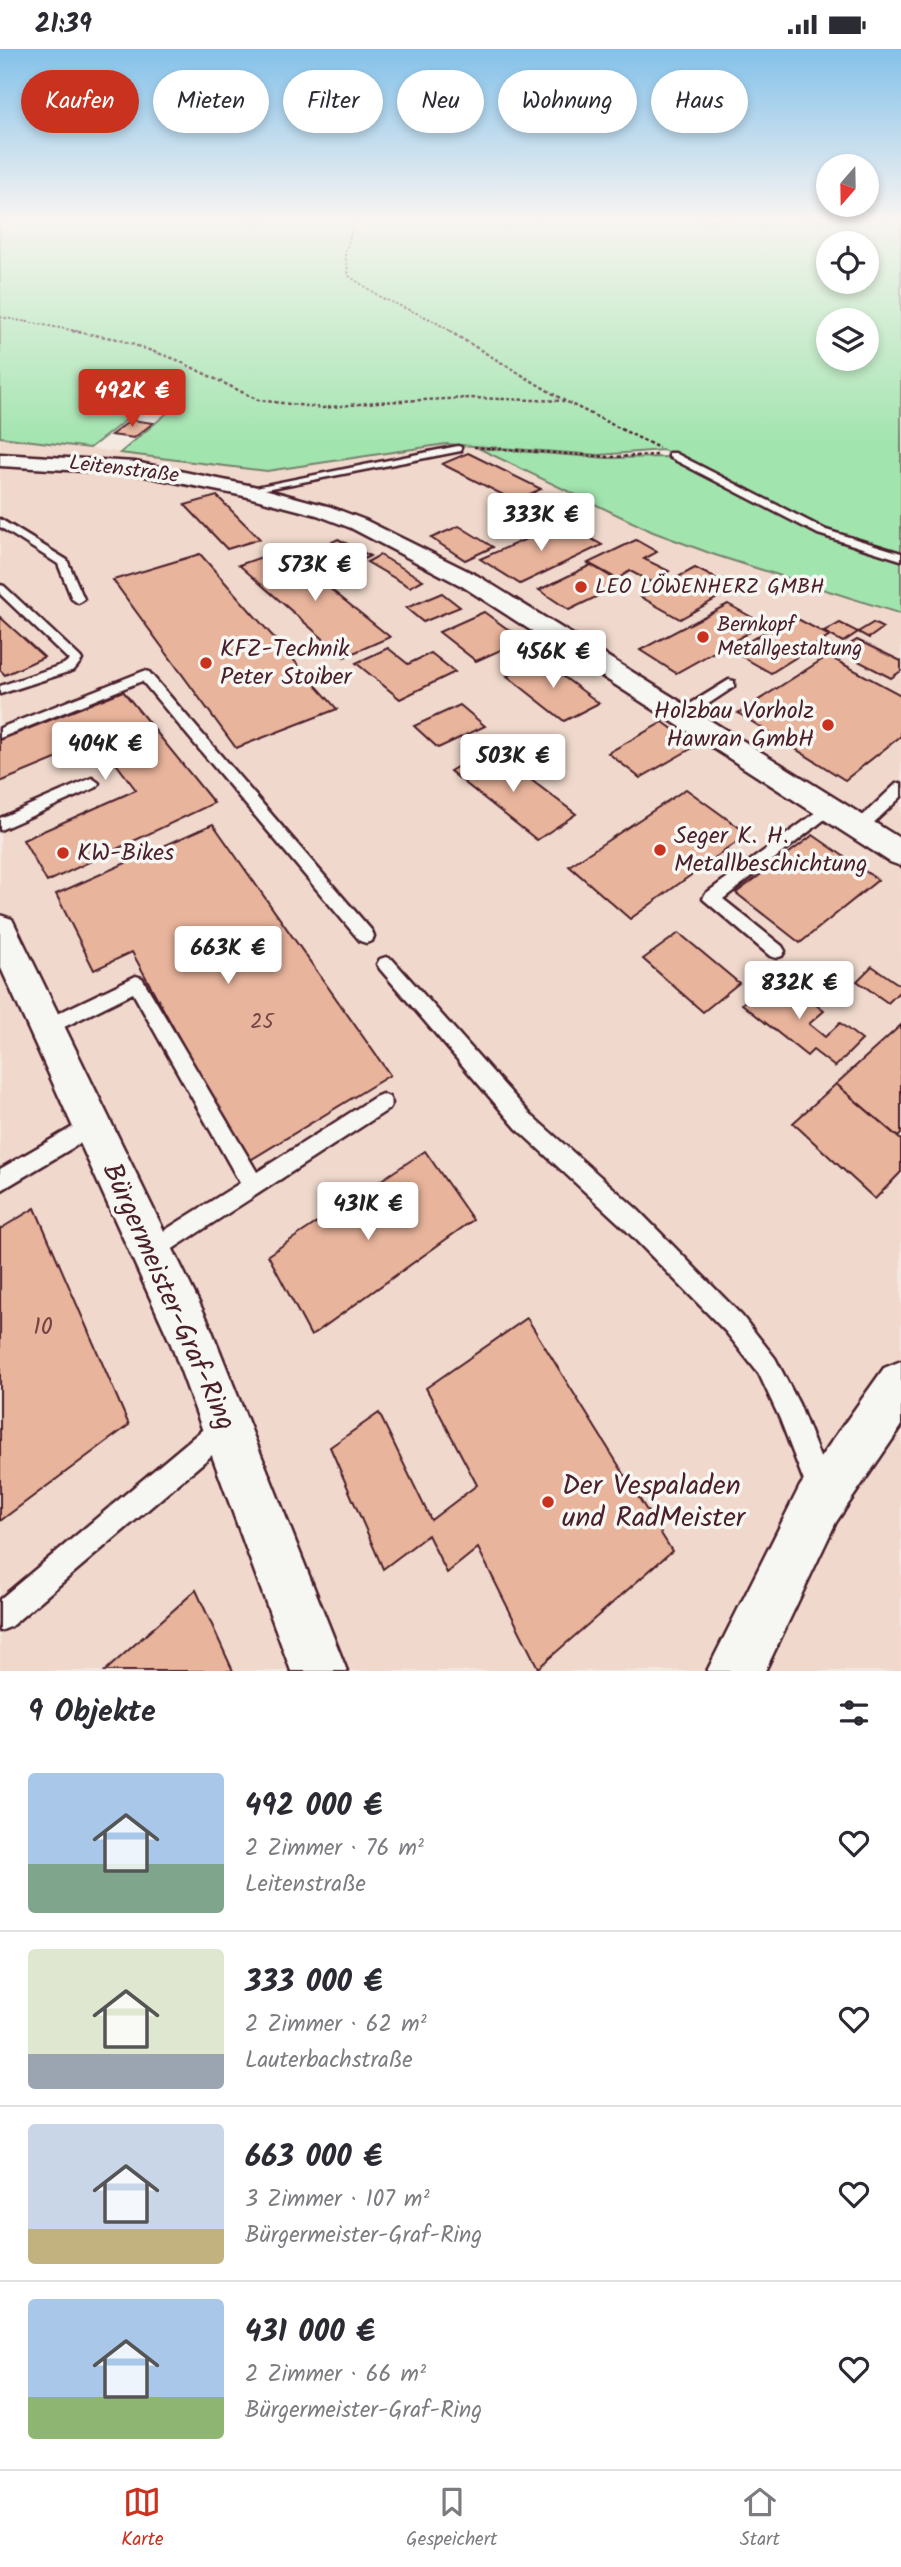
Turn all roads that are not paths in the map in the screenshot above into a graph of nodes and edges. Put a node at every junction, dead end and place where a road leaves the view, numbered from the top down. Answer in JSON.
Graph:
{"nodes":[{"id":1,"x":458,"y":449,"type":"road end"},
{"id":2,"x":672,"y":455,"type":"road end"},
{"id":3,"x":0,"y":460,"type":"edge"},
{"id":4,"x":246,"y":490,"type":"junction"},
{"id":5,"x":0,"y":521,"type":"edge"},
{"id":6,"x":901,"y":557,"type":"edge"},
{"id":7,"x":0,"y":588,"type":"edge"},
{"id":8,"x":78,"y":599,"type":"dead end"},
{"id":9,"x":729,"y":684,"type":"dead end"},
{"id":10,"x":0,"y":690,"type":"edge"},
{"id":11,"x":682,"y":715,"type":"junction"},
{"id":12,"x":0,"y":733,"type":"edge"},
{"id":13,"x":92,"y":783,"type":"dead end"},
{"id":14,"x":900,"y":790,"type":"edge"},
{"id":15,"x":829,"y":808,"type":"junction"},
{"id":16,"x":0,"y":824,"type":"edge"},
{"id":17,"x":859,"y":828,"type":"junction"},
{"id":18,"x":901,"y":854,"type":"edge"},
{"id":19,"x":0,"y":929,"type":"edge"},
{"id":20,"x":366,"y":936,"type":"dead end"},
{"id":21,"x":776,"y":951,"type":"dead end"},
{"id":22,"x":386,"y":964,"type":"dead end"},
{"id":23,"x":46,"y":1028,"type":"junction"},
{"id":24,"x":382,"y":1103,"type":"dead end"},
{"id":25,"x":92,"y":1125,"type":"junction"},
{"id":26,"x":0,"y":1181,"type":"edge"},
{"id":27,"x":253,"y":1186,"type":"junction"},
{"id":28,"x":151,"y":1252,"type":"junction"},
{"id":29,"x":901,"y":1385,"type":"edge"},
{"id":30,"x":226,"y":1427,"type":"junction"},
{"id":31,"x":823,"y":1497,"type":"junction"},
{"id":32,"x":0,"y":1617,"type":"edge"},
{"id":33,"x":319,"y":1671,"type":"edge"},
{"id":34,"x":735,"y":1671,"type":"edge"}],
"edges":[{"from":1,"to":4,"type":"lane","name":"Leitenstraße"},
{"from":2,"to":6,"type":"lane"},
{"from":3,"to":4,"type":"street","name":"Leitenstraße"},
{"from":4,"to":11,"type":"street","name":"Leitenstraße"},
{"from":5,"to":8,"type":"lane"},
{"from":7,"to":10,"type":"lane"},
{"from":9,"to":11,"type":"lane"},
{"from":11,"to":15,"type":"street","name":"Leitenstraße"},
{"from":12,"to":20,"type":"lane"},
{"from":13,"to":16,"type":"lane"},
{"from":14,"to":17,"type":"lane"},
{"from":15,"to":17,"type":"street","name":"Leitenstraße"},
{"from":15,"to":21,"type":"lane"},
{"from":17,"to":18,"type":"street","name":"Leitenstraße"},
{"from":19,"to":23,"type":"street","name":"Bürgermeister-Graf-Ring"},
{"from":22,"to":31,"type":"lane"},
{"from":23,"to":25,"type":"street","name":"Bürgermeister-Graf-Ring"},
{"from":23,"to":27,"type":"lane"},
{"from":24,"to":27,"type":"lane"},
{"from":25,"to":26,"type":"lane"},
{"from":25,"to":28,"type":"street","name":"Bürgermeister-Graf-Ring"},
{"from":27,"to":28,"type":"lane"},
{"from":28,"to":30,"type":"street","name":"Bürgermeister-Graf-Ring"},
{"from":29,"to":31,"type":"street"},
{"from":30,"to":32,"type":"lane"},
{"from":30,"to":33,"type":"street","name":"Bürgermeister-Graf-Ring"},
{"from":31,"to":34,"type":"street"}]}
